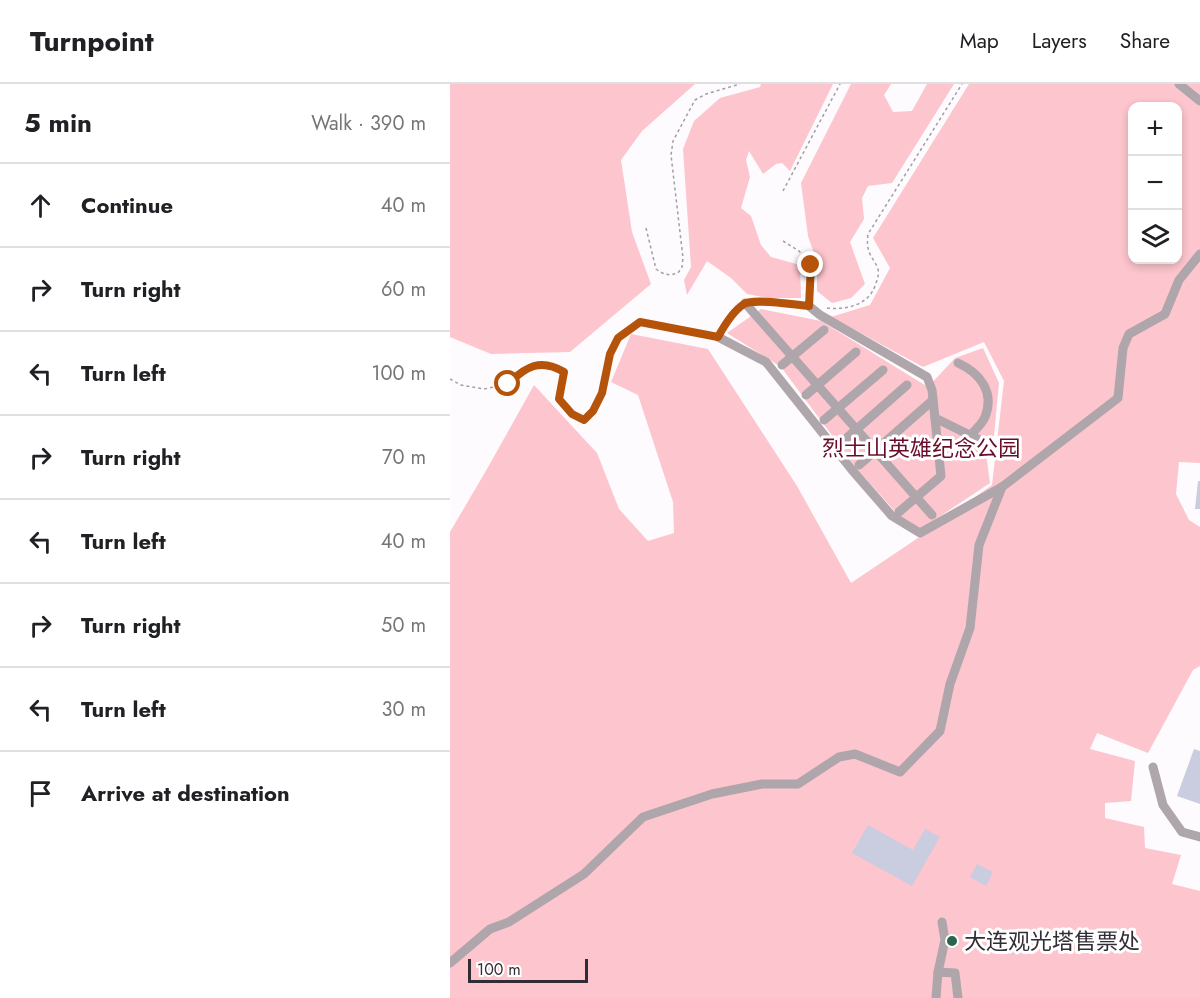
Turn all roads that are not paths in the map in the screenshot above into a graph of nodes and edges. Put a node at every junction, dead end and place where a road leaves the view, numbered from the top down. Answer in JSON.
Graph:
{"nodes":[{"id":1,"x":1179,"y":84,"type":"edge"},
{"id":2,"x":1200,"y":101,"type":"edge"},
{"id":3,"x":1200,"y":254,"type":"edge"},
{"id":4,"x":745,"y":303,"type":"road end"},
{"id":5,"x":809,"y":306,"type":"road end"},
{"id":6,"x":824,"y":330,"type":"dead end"},
{"id":7,"x":718,"y":337,"type":"road end"},
{"id":8,"x":856,"y":352,"type":"dead end"},
{"id":9,"x":792,"y":356,"type":"junction"},
{"id":10,"x":958,"y":363,"type":"dead end"},
{"id":11,"x":782,"y":365,"type":"dead end"},
{"id":12,"x":883,"y":370,"type":"dead end"},
{"id":13,"x":817,"y":385,"type":"junction"},
{"id":14,"x":907,"y":385,"type":"dead end"},
{"id":15,"x":806,"y":395,"type":"dead end"},
{"id":16,"x":933,"y":400,"type":"junction"},
{"id":17,"x":838,"y":408,"type":"junction"},
{"id":18,"x":935,"y":418,"type":"junction"},
{"id":19,"x":824,"y":420,"type":"dead end"},
{"id":20,"x":856,"y":429,"type":"junction"},
{"id":21,"x":970,"y":436,"type":"junction"},
{"id":22,"x":980,"y":440,"type":"dead end"},
{"id":23,"x":841,"y":443,"type":"dead end"},
{"id":24,"x":876,"y":451,"type":"junction"},
{"id":25,"x":859,"y":465,"type":"dead end"},
{"id":26,"x":1002,"y":487,"type":"junction"},
{"id":27,"x":916,"y":497,"type":"junction"},
{"id":28,"x":899,"y":512,"type":"dead end"},
{"id":29,"x":932,"y":515,"type":"dead end"},
{"id":30,"x":1153,"y":767,"type":"dead end"},
{"id":31,"x":1200,"y":837,"type":"edge"},
{"id":32,"x":942,"y":922,"type":"dead end"},
{"id":33,"x":450,"y":963,"type":"edge"},
{"id":34,"x":938,"y":972,"type":"junction"},
{"id":35,"x":936,"y":998,"type":"edge"},
{"id":36,"x":958,"y":998,"type":"edge"}],
"edges":[{"from":1,"to":2,"type":"street"},
{"from":3,"to":26,"type":"street"},
{"from":4,"to":9,"type":"street"},
{"from":5,"to":16,"type":"street"},
{"from":6,"to":9,"type":"street"},
{"from":7,"to":26,"type":"street"},
{"from":8,"to":13,"type":"street"},
{"from":9,"to":11,"type":"street"},
{"from":9,"to":13,"type":"street"},
{"from":10,"to":21,"type":"street"},
{"from":12,"to":17,"type":"street"},
{"from":13,"to":15,"type":"street"},
{"from":13,"to":17,"type":"street"},
{"from":14,"to":20,"type":"street"},
{"from":16,"to":18,"type":"street"},
{"from":16,"to":24,"type":"street"},
{"from":17,"to":19,"type":"street"},
{"from":17,"to":20,"type":"street"},
{"from":18,"to":21,"type":"street"},
{"from":18,"to":27,"type":"street"},
{"from":20,"to":23,"type":"street"},
{"from":20,"to":24,"type":"street"},
{"from":21,"to":22,"type":"street"},
{"from":24,"to":25,"type":"street"},
{"from":24,"to":27,"type":"street"},
{"from":26,"to":33,"type":"street"},
{"from":27,"to":28,"type":"street"},
{"from":27,"to":29,"type":"street"},
{"from":30,"to":31,"type":"street"},
{"from":32,"to":34,"type":"street"},
{"from":34,"to":35,"type":"street"},
{"from":34,"to":36,"type":"street"}]}
